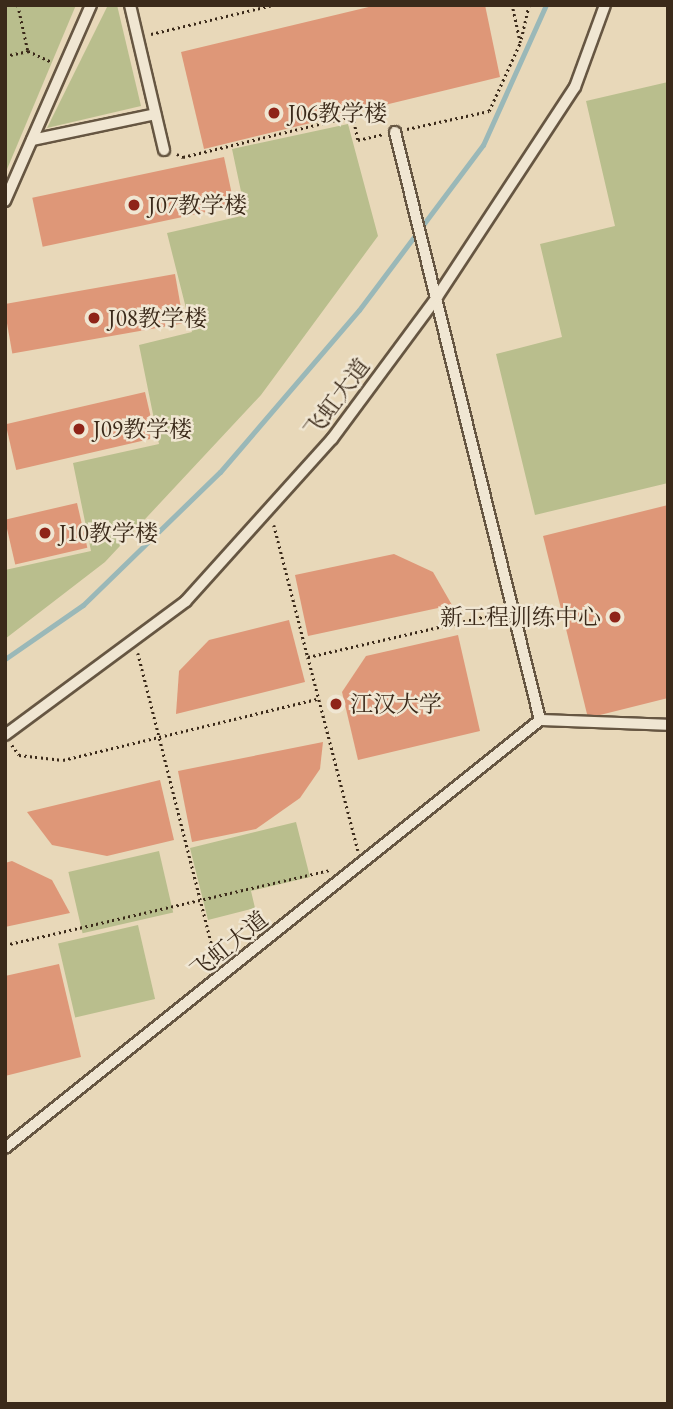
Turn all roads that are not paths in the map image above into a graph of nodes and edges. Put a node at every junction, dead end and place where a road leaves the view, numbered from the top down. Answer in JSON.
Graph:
{"nodes":[{"id":1,"x":91,"y":5,"type":"edge"},
{"id":2,"x":130,"y":5,"type":"edge"},
{"id":3,"x":605,"y":5,"type":"edge"},
{"id":4,"x":155,"y":114,"type":"junction"},
{"id":5,"x":395,"y":132,"type":"road end"},
{"id":6,"x":32,"y":140,"type":"junction"},
{"id":7,"x":164,"y":150,"type":"road end"},
{"id":8,"x":5,"y":201,"type":"edge"},
{"id":9,"x":437,"y":297,"type":"junction"},
{"id":10,"x":540,"y":720,"type":"junction"},
{"id":11,"x":668,"y":724,"type":"edge"},
{"id":12,"x":5,"y":736,"type":"edge"},
{"id":13,"x":5,"y":1149,"type":"edge"}],
"edges":[{"from":1,"to":6,"type":"lane"},
{"from":2,"to":4,"type":"lane"},
{"from":3,"to":9,"type":"lane","name":"飞虹大道"},
{"from":4,"to":6,"type":"lane"},
{"from":4,"to":7,"type":"lane"},
{"from":5,"to":9,"type":"lane"},
{"from":6,"to":8,"type":"lane"},
{"from":9,"to":10,"type":"lane"},
{"from":9,"to":12,"type":"lane","name":"飞虹大道"},
{"from":10,"to":11,"type":"lane"},
{"from":10,"to":13,"type":"lane","name":"飞虹大道"}]}
